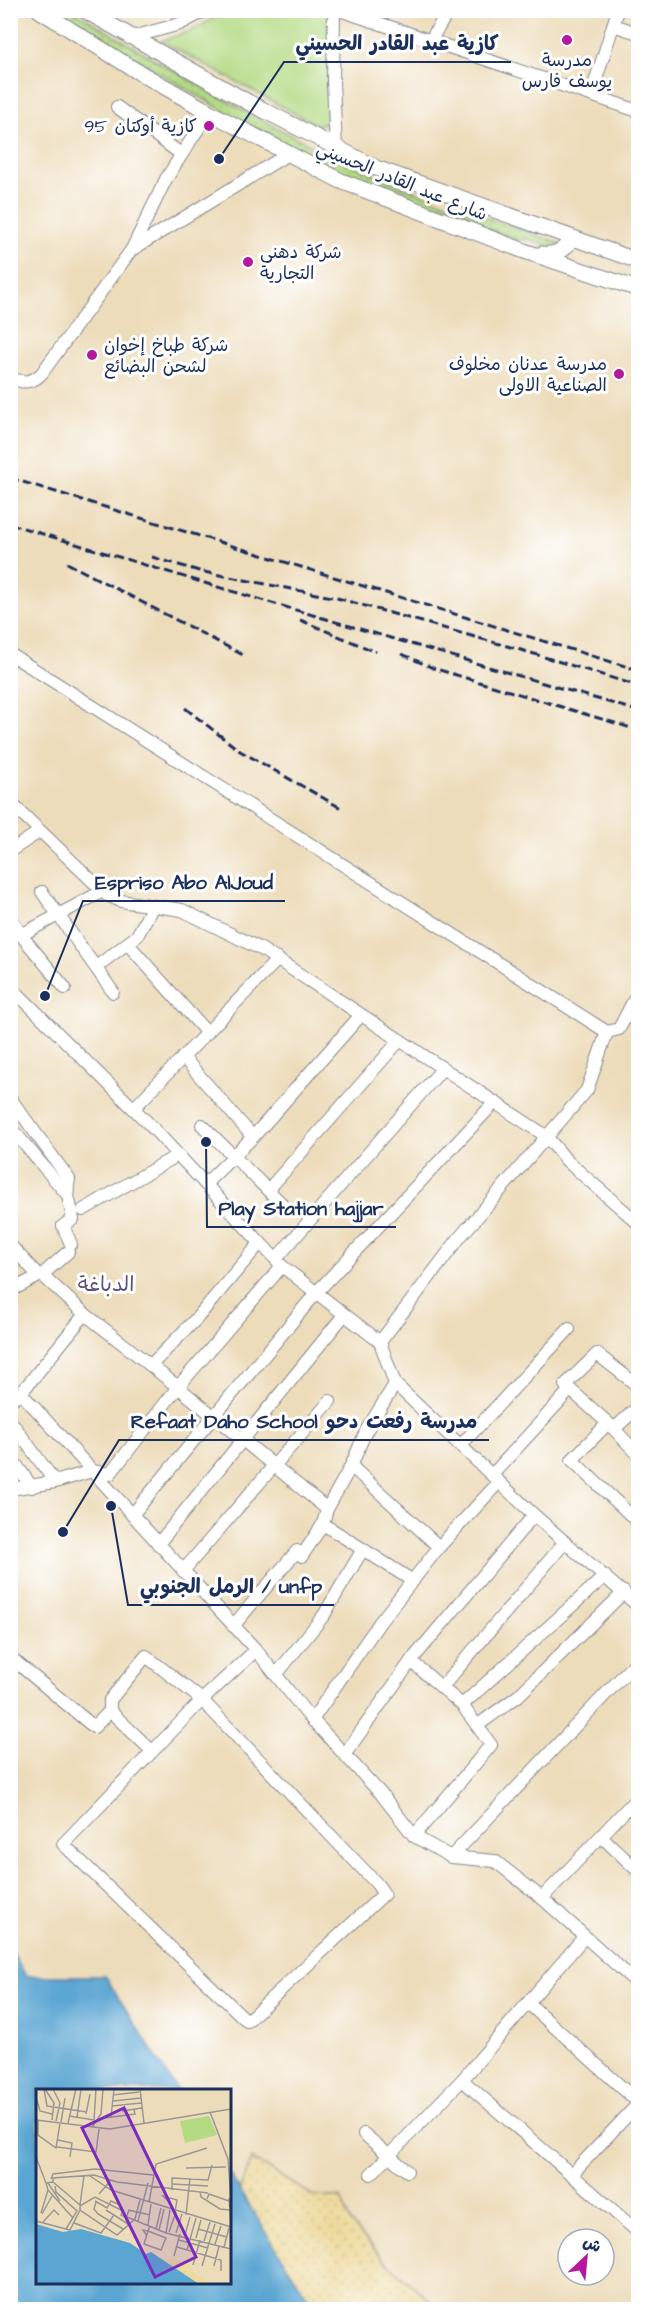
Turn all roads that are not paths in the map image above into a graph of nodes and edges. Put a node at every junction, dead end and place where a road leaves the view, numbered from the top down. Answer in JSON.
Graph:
{"nodes":[{"id":1,"x":39,"y":10,"type":"edge"},
{"id":2,"x":84,"y":10,"type":"edge"},
{"id":3,"x":206,"y":10,"type":"edge"},
{"id":4,"x":334,"y":10,"type":"edge"},
{"id":5,"x":340,"y":10,"type":"edge"},
{"id":6,"x":449,"y":10,"type":"edge"},
{"id":7,"x":618,"y":10,"type":"edge"},
{"id":8,"x":613,"y":25,"type":"junction"},
{"id":9,"x":639,"y":33,"type":"edge"},
{"id":10,"x":129,"y":38,"type":"junction"},
{"id":11,"x":430,"y":41,"type":"junction"},
{"id":12,"x":591,"y":95,"type":"junction"},
{"id":13,"x":117,"y":107,"type":"dead end"},
{"id":14,"x":639,"y":111,"type":"edge"},
{"id":15,"x":208,"y":112,"type":"junction"},
{"id":16,"x":336,"y":149,"type":"junction"},
{"id":17,"x":181,"y":154,"type":"junction"},
{"id":18,"x":288,"y":154,"type":"junction"},
{"id":19,"x":573,"y":238,"type":"junction"},
{"id":20,"x":132,"y":249,"type":"junction"},
{"id":21,"x":527,"y":252,"type":"junction"},
{"id":22,"x":639,"y":261,"type":"edge"},
{"id":23,"x":639,"y":290,"type":"edge"},
{"id":24,"x":10,"y":377,"type":"edge"},
{"id":25,"x":10,"y":654,"type":"edge"},
{"id":26,"x":10,"y":802,"type":"edge"},
{"id":27,"x":39,"y":832,"type":"junction"},
{"id":28,"x":10,"y":851,"type":"edge"},
{"id":29,"x":103,"y":891,"type":"junction"},
{"id":30,"x":42,"y":892,"type":"dead end"},
{"id":31,"x":153,"y":906,"type":"junction"},
{"id":32,"x":59,"y":915,"type":"junction"},
{"id":33,"x":10,"y":916,"type":"edge"},
{"id":34,"x":21,"y":935,"type":"junction"},
{"id":35,"x":128,"y":944,"type":"junction"},
{"id":36,"x":278,"y":959,"type":"junction"},
{"id":37,"x":96,"y":967,"type":"junction"},
{"id":38,"x":10,"y":986,"type":"edge"},
{"id":39,"x":65,"y":988,"type":"dead end"},
{"id":40,"x":113,"y":992,"type":"dead end"},
{"id":41,"x":639,"y":992,"type":"edge"},
{"id":42,"x":361,"y":1015,"type":"junction"},
{"id":43,"x":608,"y":1032,"type":"junction"},
{"id":44,"x":207,"y":1033,"type":"junction"},
{"id":45,"x":400,"y":1040,"type":"junction"},
{"id":46,"x":183,"y":1057,"type":"junction"},
{"id":47,"x":442,"y":1068,"type":"junction"},
{"id":48,"x":10,"y":1098,"type":"edge"},
{"id":49,"x":495,"y":1102,"type":"junction"},
{"id":50,"x":134,"y":1108,"type":"junction"},
{"id":51,"x":202,"y":1125,"type":"dead end"},
{"id":52,"x":10,"y":1127,"type":"edge"},
{"id":53,"x":546,"y":1136,"type":"junction"},
{"id":54,"x":253,"y":1137,"type":"junction"},
{"id":55,"x":178,"y":1155,"type":"junction"},
{"id":56,"x":234,"y":1156,"type":"junction"},
{"id":57,"x":205,"y":1184,"type":"junction"},
{"id":58,"x":268,"y":1190,"type":"junction"},
{"id":59,"x":66,"y":1193,"type":"junction"},
{"id":60,"x":282,"y":1204,"type":"dead end"},
{"id":61,"x":83,"y":1210,"type":"dead end"},
{"id":62,"x":639,"y":1223,"type":"edge"},
{"id":63,"x":260,"y":1243,"type":"junction"},
{"id":64,"x":10,"y":1245,"type":"edge"},
{"id":65,"x":279,"y":1263,"type":"junction"},
{"id":66,"x":41,"y":1275,"type":"junction"},
{"id":67,"x":10,"y":1291,"type":"edge"},
{"id":68,"x":316,"y":1293,"type":"junction"},
{"id":69,"x":85,"y":1314,"type":"junction"},
{"id":70,"x":344,"y":1315,"type":"junction"},
{"id":71,"x":569,"y":1329,"type":"dead end"},
{"id":72,"x":380,"y":1342,"type":"junction"},
{"id":73,"x":151,"y":1365,"type":"junction"},
{"id":74,"x":395,"y":1384,"type":"junction"},
{"id":75,"x":639,"y":1386,"type":"edge"},
{"id":76,"x":178,"y":1387,"type":"junction"},
{"id":77,"x":570,"y":1390,"type":"junction"},
{"id":78,"x":16,"y":1396,"type":"edge"},
{"id":79,"x":330,"y":1401,"type":"dead end"},
{"id":80,"x":639,"y":1407,"type":"edge"},
{"id":81,"x":214,"y":1416,"type":"junction"},
{"id":82,"x":10,"y":1420,"type":"edge"},
{"id":83,"x":611,"y":1426,"type":"junction"},
{"id":84,"x":243,"y":1439,"type":"junction"},
{"id":85,"x":461,"y":1444,"type":"junction"},
{"id":86,"x":639,"y":1454,"type":"edge"},
{"id":87,"x":10,"y":1456,"type":"edge"},
{"id":88,"x":274,"y":1465,"type":"junction"},
{"id":89,"x":351,"y":1466,"type":"junction"},
{"id":90,"x":92,"y":1471,"type":"junction"},
{"id":91,"x":496,"y":1479,"type":"junction"},
{"id":92,"x":55,"y":1482,"type":"junction"},
{"id":93,"x":33,"y":1487,"type":"junction"},
{"id":94,"x":10,"y":1489,"type":"edge"},
{"id":95,"x":327,"y":1509,"type":"junction"},
{"id":96,"x":132,"y":1515,"type":"junction"},
{"id":97,"x":534,"y":1515,"type":"junction"},
{"id":98,"x":639,"y":1522,"type":"edge"},
{"id":99,"x":323,"y":1524,"type":"junction"},
{"id":100,"x":565,"y":1542,"type":"junction"},
{"id":101,"x":158,"y":1544,"type":"junction"},
{"id":102,"x":439,"y":1547,"type":"junction"},
{"id":103,"x":363,"y":1549,"type":"junction"},
{"id":104,"x":183,"y":1571,"type":"junction"},
{"id":105,"x":605,"y":1576,"type":"junction"},
{"id":106,"x":413,"y":1581,"type":"junction"},
{"id":107,"x":624,"y":1592,"type":"junction"},
{"id":108,"x":639,"y":1606,"type":"edge"},
{"id":109,"x":233,"y":1626,"type":"junction"},
{"id":110,"x":256,"y":1650,"type":"junction"},
{"id":111,"x":10,"y":1657,"type":"edge"},
{"id":112,"x":411,"y":1660,"type":"junction"},
{"id":113,"x":639,"y":1660,"type":"edge"},
{"id":114,"x":276,"y":1675,"type":"junction"},
{"id":115,"x":442,"y":1687,"type":"junction"},
{"id":116,"x":202,"y":1700,"type":"junction"},
{"id":117,"x":462,"y":1705,"type":"junction"},
{"id":118,"x":110,"y":1711,"type":"junction"},
{"id":119,"x":312,"y":1720,"type":"junction"},
{"id":120,"x":478,"y":1725,"type":"junction"},
{"id":121,"x":152,"y":1751,"type":"junction"},
{"id":122,"x":345,"y":1754,"type":"junction"},
{"id":123,"x":639,"y":1797,"type":"edge"},
{"id":124,"x":414,"y":1836,"type":"junction"},
{"id":125,"x":601,"y":1836,"type":"junction"},
{"id":126,"x":451,"y":1857,"type":"junction"},
{"id":127,"x":639,"y":1871,"type":"edge"},
{"id":128,"x":542,"y":1898,"type":"junction"},
{"id":129,"x":584,"y":1937,"type":"junction"},
{"id":130,"x":639,"y":1984,"type":"edge"},
{"id":131,"x":528,"y":2003,"type":"junction"},
{"id":132,"x":462,"y":2080,"type":"junction"},
{"id":133,"x":639,"y":2103,"type":"edge"},
{"id":134,"x":364,"y":2134,"type":"dead end"},
{"id":135,"x":388,"y":2155,"type":"junction"},
{"id":136,"x":407,"y":2171,"type":"dead end"},
{"id":137,"x":371,"y":2174,"type":"dead end"},
{"id":138,"x":572,"y":2174,"type":"junction"},
{"id":139,"x":639,"y":2232,"type":"edge"}],
"edges":[{"from":1,"to":15,"type":"main road","name":"شارع عبد القادر الحسيني"},
{"from":2,"to":10,"type":"main road","name":"شارع عبد القادر الحسيني"},
{"from":3,"to":10,"type":"street"},
{"from":4,"to":16,"type":"street"},
{"from":5,"to":11,"type":"street"},
{"from":6,"to":11,"type":"street"},
{"from":7,"to":8,"type":"street"},
{"from":8,"to":9,"type":"street"},
{"from":8,"to":12,"type":"street"},
{"from":10,"to":16,"type":"main road","name":"شارع عبد القادر الحسيني"},
{"from":11,"to":12,"type":"street"},
{"from":12,"to":14,"type":"street"},
{"from":13,"to":17,"type":"street"},
{"from":15,"to":17,"type":"street"},
{"from":15,"to":18,"type":"main road","name":"شارع عبد القادر الحسيني"},
{"from":16,"to":19,"type":"main road","name":"شارع عبد القادر الحسيني"},
{"from":17,"to":20,"type":"street"},
{"from":18,"to":20,"type":"street"},
{"from":18,"to":21,"type":"main road","name":"شارع عبد القادر الحسيني"},
{"from":19,"to":21,"type":"main road"},
{"from":19,"to":22,"type":"main road","name":"شارع عبد القادر الحسيني"},
{"from":20,"to":24,"type":"street"},
{"from":21,"to":23,"type":"main road","name":"شارع عبد القادر الحسيني"},
{"from":25,"to":43,"type":"street"},
{"from":26,"to":27,"type":"street"},
{"from":27,"to":28,"type":"street"},
{"from":27,"to":29,"type":"street"},
{"from":29,"to":31,"type":"street"},
{"from":29,"to":32,"type":"street"},
{"from":30,"to":32,"type":"street"},
{"from":31,"to":35,"type":"street"},
{"from":31,"to":36,"type":"street"},
{"from":32,"to":34,"type":"street"},
{"from":32,"to":37,"type":"street"},
{"from":33,"to":34,"type":"street"},
{"from":34,"to":39,"type":"street"},
{"from":35,"to":37,"type":"street"},
{"from":35,"to":44,"type":"street"},
{"from":36,"to":42,"type":"street"},
{"from":36,"to":44,"type":"street"},
{"from":37,"to":40,"type":"street"},
{"from":38,"to":50,"type":"street"},
{"from":41,"to":43,"type":"street"},
{"from":42,"to":45,"type":"street"},
{"from":42,"to":54,"type":"street"},
{"from":43,"to":53,"type":"street"},
{"from":44,"to":46,"type":"street"},
{"from":45,"to":47,"type":"street"},
{"from":45,"to":58,"type":"street"},
{"from":46,"to":50,"type":"street"},
{"from":46,"to":54,"type":"street"},
{"from":47,"to":49,"type":"street"},
{"from":47,"to":65,"type":"street"},
{"from":48,"to":59,"type":"street"},
{"from":49,"to":53,"type":"street"},
{"from":49,"to":68,"type":"street"},
{"from":50,"to":55,"type":"street"},
{"from":51,"to":56,"type":"street"},
{"from":52,"to":59,"type":"street"},
{"from":53,"to":62,"type":"street"},
{"from":53,"to":72,"type":"street"},
{"from":54,"to":56,"type":"street"},
{"from":55,"to":57,"type":"street"},
{"from":55,"to":61,"type":"street"},
{"from":56,"to":57,"type":"street"},
{"from":56,"to":58,"type":"street"},
{"from":57,"to":63,"type":"street"},
{"from":58,"to":60,"type":"street"},
{"from":59,"to":66,"type":"street"},
{"from":63,"to":65,"type":"street"},
{"from":63,"to":73,"type":"street"},
{"from":64,"to":66,"type":"street"},
{"from":65,"to":68,"type":"street"},
{"from":65,"to":76,"type":"street"},
{"from":66,"to":67,"type":"street"},
{"from":66,"to":69,"type":"street"},
{"from":68,"to":70,"type":"street"},
{"from":68,"to":81,"type":"street"},
{"from":69,"to":73,"type":"street"},
{"from":69,"to":78,"type":"street"},
{"from":70,"to":72,"type":"street"},
{"from":70,"to":84,"type":"street"},
{"from":71,"to":85,"type":"street"},
{"from":72,"to":74,"type":"street"},
{"from":73,"to":76,"type":"street"},
{"from":74,"to":85,"type":"street"},
{"from":74,"to":89,"type":"street"},
{"from":75,"to":77,"type":"street"},
{"from":76,"to":81,"type":"street"},
{"from":76,"to":90,"type":"street"},
{"from":77,"to":83,"type":"street"},
{"from":77,"to":91,"type":"street"},
{"from":78,"to":90,"type":"street"},
{"from":79,"to":88,"type":"street"},
{"from":80,"to":83,"type":"street"},
{"from":81,"to":84,"type":"street"},
{"from":81,"to":96,"type":"street"},
{"from":82,"to":92,"type":"street"},
{"from":83,"to":86,"type":"street"},
{"from":83,"to":98,"type":"street"},
{"from":84,"to":88,"type":"street"},
{"from":84,"to":101,"type":"street"},
{"from":85,"to":91,"type":"street"},
{"from":87,"to":93,"type":"street"},
{"from":88,"to":95,"type":"street"},
{"from":88,"to":104,"type":"street"},
{"from":89,"to":95,"type":"street"},
{"from":89,"to":102,"type":"street"},
{"from":90,"to":92,"type":"street"},
{"from":90,"to":96,"type":"street"},
{"from":91,"to":97,"type":"street"},
{"from":91,"to":102,"type":"street"},
{"from":92,"to":93,"type":"street"},
{"from":93,"to":94,"type":"street"},
{"from":95,"to":99,"type":"street"},
{"from":96,"to":101,"type":"street"},
{"from":97,"to":100,"type":"street"},
{"from":97,"to":112,"type":"street"},
{"from":99,"to":103,"type":"street"},
{"from":99,"to":109,"type":"street"},
{"from":100,"to":105,"type":"street"},
{"from":100,"to":115,"type":"street"},
{"from":101,"to":104,"type":"street"},
{"from":102,"to":106,"type":"street"},
{"from":103,"to":106,"type":"street"},
{"from":103,"to":114,"type":"street"},
{"from":104,"to":109,"type":"street"},
{"from":105,"to":107,"type":"street"},
{"from":105,"to":117,"type":"street"},
{"from":106,"to":119,"type":"street"},
{"from":107,"to":108,"type":"street"},
{"from":107,"to":120,"type":"street"},
{"from":109,"to":110,"type":"street"},
{"from":110,"to":114,"type":"street"},
{"from":110,"to":116,"type":"street"},
{"from":111,"to":118,"type":"street"},
{"from":112,"to":115,"type":"street"},
{"from":112,"to":122,"type":"street"},
{"from":113,"to":126,"type":"street"},
{"from":114,"to":119,"type":"street"},
{"from":115,"to":117,"type":"street"},
{"from":116,"to":118,"type":"street"},
{"from":116,"to":121,"type":"street"},
{"from":116,"to":121,"type":"street"},
{"from":117,"to":120,"type":"street"},
{"from":118,"to":121,"type":"street"},
{"from":119,"to":122,"type":"street"},
{"from":120,"to":124,"type":"street"},
{"from":122,"to":124,"type":"street"},
{"from":123,"to":125,"type":"street"},
{"from":124,"to":126,"type":"street"},
{"from":125,"to":127,"type":"street"},
{"from":125,"to":128,"type":"street"},
{"from":126,"to":128,"type":"street"},
{"from":128,"to":129,"type":"street"},
{"from":129,"to":130,"type":"street"},
{"from":129,"to":131,"type":"street"},
{"from":131,"to":132,"type":"street"},
{"from":131,"to":133,"type":"street"},
{"from":132,"to":135,"type":"street"},
{"from":132,"to":138,"type":"street"},
{"from":133,"to":138,"type":"street"},
{"from":134,"to":135,"type":"street"},
{"from":135,"to":136,"type":"street"},
{"from":135,"to":137,"type":"street"},
{"from":138,"to":139,"type":"street"}]}
